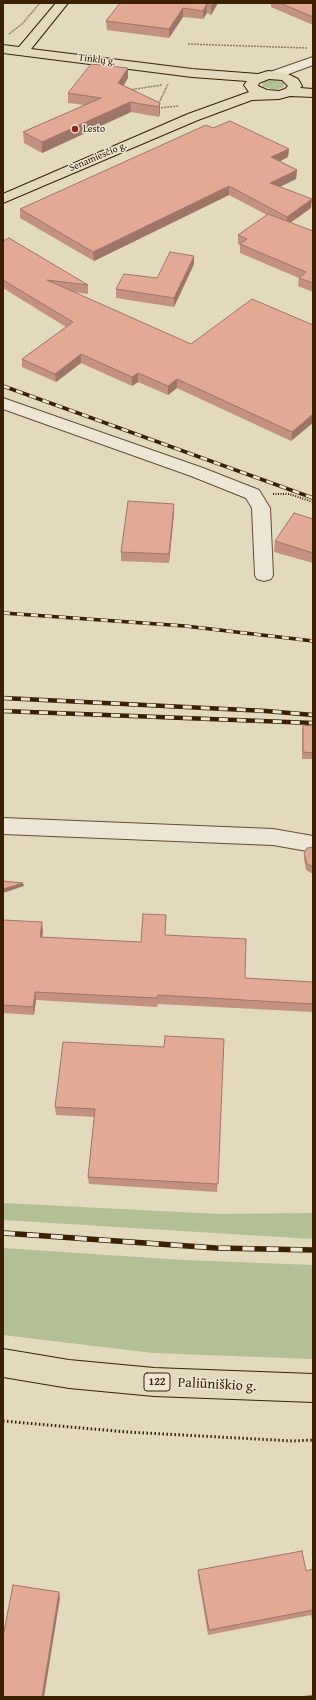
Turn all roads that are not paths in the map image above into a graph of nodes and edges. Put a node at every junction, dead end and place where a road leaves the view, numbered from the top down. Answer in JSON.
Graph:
{"nodes":[{"id":1,"x":62,"y":3,"type":"edge"},
{"id":2,"x":3,"y":49,"type":"edge"},
{"id":3,"x":23,"y":51,"type":"junction"},
{"id":4,"x":313,"y":61,"type":"edge"},
{"id":5,"x":313,"y":66,"type":"edge"},
{"id":6,"x":192,"y":73,"type":"junction"},
{"id":7,"x":275,"y":75,"type":"junction"},
{"id":8,"x":215,"y":78,"type":"junction"},
{"id":9,"x":253,"y":83,"type":"junction"},
{"id":10,"x":292,"y":86,"type":"junction"},
{"id":11,"x":229,"y":88,"type":"joint"},
{"id":12,"x":313,"y":88,"type":"edge"},
{"id":13,"x":313,"y":93,"type":"edge"},
{"id":14,"x":266,"y":94,"type":"junction"},
{"id":15,"x":193,"y":111,"type":"junction"},
{"id":16,"x":3,"y":199,"type":"edge"},
{"id":17,"x":3,"y":404,"type":"edge"},
{"id":18,"x":264,"y":575,"type":"dead end"},
{"id":19,"x":3,"y":826,"type":"edge"},
{"id":20,"x":313,"y":844,"type":"edge"},
{"id":21,"x":3,"y":1363,"type":"edge"},
{"id":22,"x":313,"y":1388,"type":"edge"}],
"edges":[{"from":1,"to":3,"type":"main road"},
{"from":2,"to":3,"type":"main road","name":"Tinklų g."},
{"from":3,"to":6,"type":"main road","name":"Tinklų g."},
{"from":4,"to":7,"type":"street","name":"Senamiesčio g."},
{"from":5,"to":10,"type":"street"},
{"from":6,"to":8,"type":"main road","name":"Tinklų g."},
{"from":6,"to":9,"type":"main road","name":"Tinklų g."},
{"from":7,"to":9,"type":"main road","name":"Senamiesčio g."},
{"from":7,"to":10,"type":"main road"},
{"from":8,"to":9,"type":"main road","name":"Tinklų g."},
{"from":8,"to":11,"type":"main road","name":"Tinklų g."},
{"from":9,"to":14,"type":"main road"},
{"from":9,"to":15,"type":"main road","name":"Senamiesčio g."},
{"from":10,"to":12,"type":"main road"},
{"from":10,"to":13,"type":"main road"},
{"from":10,"to":14,"type":"main road","name":"Senamiesčio g."},
{"from":11,"to":15,"type":"main road","name":"Senamiesčio g."},
{"from":14,"to":15,"type":"main road","name":"Senamiesčio g."},
{"from":15,"to":16,"type":"main road","name":"Senamiesčio g."},
{"from":17,"to":18,"type":"street"},
{"from":19,"to":20,"type":"street"},
{"from":21,"to":22,"type":"main road","name":"Paliūniškio g.","number":"122"}]}
